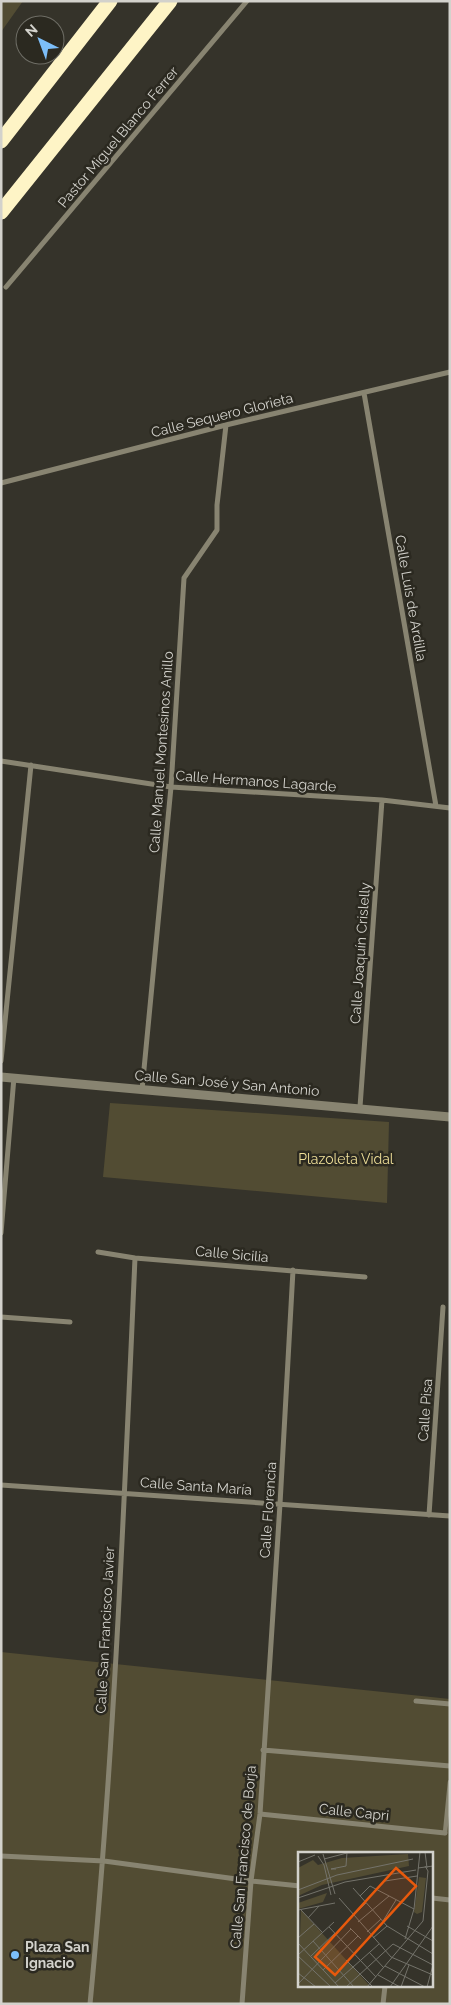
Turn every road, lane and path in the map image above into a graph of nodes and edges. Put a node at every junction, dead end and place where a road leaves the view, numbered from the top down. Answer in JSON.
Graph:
{"nodes":[{"id":1,"x":110,"y":1,"type":"edge"},
{"id":2,"x":170,"y":1,"type":"edge"},
{"id":3,"x":247,"y":1,"type":"edge"},
{"id":4,"x":1,"y":141,"type":"edge"},
{"id":5,"x":1,"y":212,"type":"edge"},
{"id":6,"x":6,"y":287,"type":"dead end"},
{"id":7,"x":450,"y":372,"type":"edge"},
{"id":8,"x":364,"y":393,"type":"junction"},
{"id":9,"x":226,"y":425,"type":"junction"},
{"id":10,"x":1,"y":483,"type":"edge"},
{"id":11,"x":1,"y":761,"type":"edge"},
{"id":12,"x":31,"y":765,"type":"junction"},
{"id":13,"x":171,"y":786,"type":"junction"},
{"id":14,"x":382,"y":800,"type":"junction"},
{"id":15,"x":436,"y":806,"type":"junction"},
{"id":16,"x":450,"y":808,"type":"edge"},
{"id":17,"x":1,"y":1061,"type":"edge"},
{"id":18,"x":1,"y":1076,"type":"edge"},
{"id":19,"x":14,"y":1077,"type":"junction"},
{"id":20,"x":142,"y":1090,"type":"junction"},
{"id":21,"x":360,"y":1107,"type":"junction"},
{"id":22,"x":450,"y":1117,"type":"edge"},
{"id":23,"x":1,"y":1233,"type":"edge"},
{"id":24,"x":98,"y":1252,"type":"dead end"},
{"id":25,"x":135,"y":1258,"type":"junction"},
{"id":26,"x":293,"y":1270,"type":"junction"},
{"id":27,"x":365,"y":1278,"type":"dead end"},
{"id":28,"x":444,"y":1306,"type":"dead end"},
{"id":29,"x":1,"y":1317,"type":"edge"},
{"id":30,"x":70,"y":1322,"type":"dead end"},
{"id":31,"x":1,"y":1485,"type":"edge"},
{"id":32,"x":124,"y":1492,"type":"junction"},
{"id":33,"x":280,"y":1504,"type":"junction"},
{"id":34,"x":429,"y":1515,"type":"junction"},
{"id":35,"x":450,"y":1516,"type":"edge"},
{"id":36,"x":416,"y":1701,"type":"dead end"},
{"id":37,"x":450,"y":1704,"type":"edge"},
{"id":38,"x":263,"y":1750,"type":"junction"},
{"id":39,"x":450,"y":1766,"type":"edge"},
{"id":40,"x":450,"y":1782,"type":"edge"},
{"id":41,"x":260,"y":1814,"type":"junction"},
{"id":42,"x":445,"y":1833,"type":"joint"},
{"id":43,"x":1,"y":1856,"type":"edge"},
{"id":44,"x":104,"y":1861,"type":"junction"},
{"id":45,"x":251,"y":1881,"type":"junction"},
{"id":46,"x":298,"y":1886,"type":"edge"},
{"id":47,"x":434,"y":1898,"type":"edge"},
{"id":48,"x":450,"y":1900,"type":"edge"},
{"id":49,"x":385,"y":1988,"type":"edge"},
{"id":50,"x":90,"y":2004,"type":"edge"},
{"id":51,"x":242,"y":2004,"type":"edge"},
{"id":52,"x":383,"y":2004,"type":"edge"}],
"edges":[{"from":1,"to":4,"type":"highway"},
{"from":2,"to":5,"type":"highway"},
{"from":3,"to":6,"type":"street","name":"Pastor Miguel Blanco Ferrer"},
{"from":7,"to":8,"type":"street","name":"Calle Sequero Glorieta"},
{"from":8,"to":9,"type":"street","name":"Calle Sequero Glorieta"},
{"from":8,"to":15,"type":"street","name":"Calle Luis de Ardilla"},
{"from":9,"to":10,"type":"street","name":"Calle Sequero Glorieta"},
{"from":9,"to":13,"type":"street","name":"Calle Manuel Montesinos Anillo"},
{"from":11,"to":12,"type":"street","name":"Calle Hermanos Lagarde"},
{"from":12,"to":13,"type":"street","name":"Calle Hermanos Lagarde"},
{"from":12,"to":17,"type":"street"},
{"from":13,"to":14,"type":"street","name":"Calle Hermanos Lagarde"},
{"from":13,"to":20,"type":"street","name":"Calle Manuel Montesinos Anillo"},
{"from":14,"to":15,"type":"street","name":"Calle Hermanos Lagarde"},
{"from":14,"to":21,"type":"street","name":"Calle Joaquín Crislelly"},
{"from":15,"to":16,"type":"street","name":"Calle Hermanos Lagarde"},
{"from":18,"to":19,"type":"street","name":"Calle San José y San Antonio"},
{"from":19,"to":20,"type":"street","name":"Calle San José y San Antonio"},
{"from":19,"to":23,"type":"street"},
{"from":20,"to":21,"type":"street","name":"Calle San José y San Antonio"},
{"from":21,"to":22,"type":"street","name":"Calle San José y San Antonio"},
{"from":24,"to":25,"type":"street","name":"Calle Sicilia"},
{"from":25,"to":26,"type":"street","name":"Calle Sicilia"},
{"from":25,"to":32,"type":"street","name":"Calle San Francisco Javier"},
{"from":26,"to":27,"type":"street","name":"Calle Sicilia"},
{"from":26,"to":33,"type":"street","name":"Calle Florencia"},
{"from":28,"to":34,"type":"street","name":"Calle Pisa"},
{"from":29,"to":30,"type":"street"},
{"from":31,"to":32,"type":"street","name":"Calle Santa María"},
{"from":32,"to":33,"type":"street","name":"Calle Santa María"},
{"from":32,"to":44,"type":"street","name":"Calle San Francisco Javier"},
{"from":33,"to":34,"type":"street","name":"Calle Santa María"},
{"from":33,"to":38,"type":"street","name":"Calle Florencia"},
{"from":34,"to":35,"type":"street","name":"Calle Santa María"},
{"from":36,"to":37,"type":"street"},
{"from":38,"to":39,"type":"street","name":"Calle San Francisco de Borja"},
{"from":38,"to":41,"type":"street","name":"Calle San Francisco de Borja"},
{"from":40,"to":42,"type":"street"},
{"from":41,"to":42,"type":"street","name":"Calle Capri"},
{"from":41,"to":45,"type":"street","name":"Calle San Francisco de Borja"},
{"from":43,"to":44,"type":"street"},
{"from":44,"to":45,"type":"street"},
{"from":44,"to":50,"type":"street","name":"Calle San Francisco Javier"},
{"from":45,"to":46,"type":"street"},
{"from":45,"to":51,"type":"street","name":"Calle San Francisco de Borja"},
{"from":47,"to":48,"type":"street"},
{"from":49,"to":52,"type":"street"}]}
